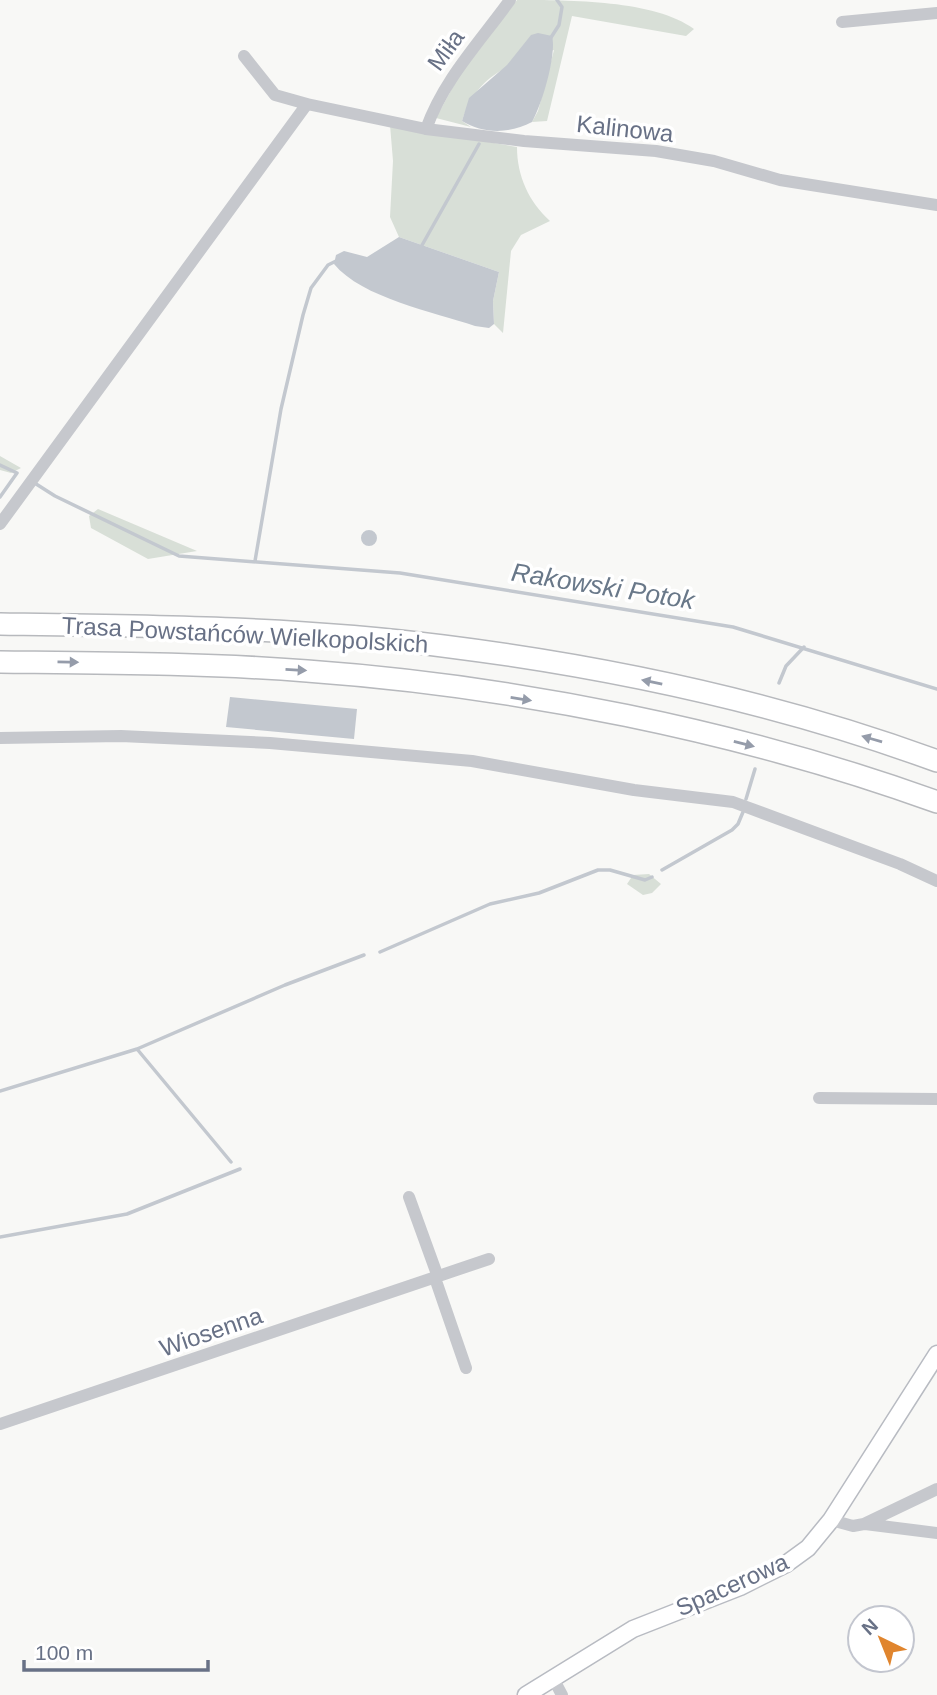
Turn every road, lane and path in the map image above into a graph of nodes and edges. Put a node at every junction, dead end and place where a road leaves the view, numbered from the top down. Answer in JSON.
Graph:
{"nodes":[{"id":1,"x":510,"y":0,"type":"edge"},
{"id":2,"x":937,"y":12,"type":"edge"},
{"id":3,"x":842,"y":22,"type":"dead end"},
{"id":4,"x":244,"y":57,"type":"dead end"},
{"id":5,"x":307,"y":104,"type":"junction"},
{"id":6,"x":426,"y":129,"type":"junction"},
{"id":7,"x":937,"y":205,"type":"edge"},
{"id":8,"x":0,"y":524,"type":"edge"},
{"id":9,"x":0,"y":624,"type":"edge"},
{"id":10,"x":0,"y":662,"type":"edge"},
{"id":11,"x":0,"y":738,"type":"edge"},
{"id":12,"x":937,"y":761,"type":"edge"},
{"id":13,"x":937,"y":802,"type":"edge"},
{"id":14,"x":937,"y":881,"type":"edge"},
{"id":15,"x":820,"y":1098,"type":"dead end"},
{"id":16,"x":937,"y":1099,"type":"edge"},
{"id":17,"x":409,"y":1197,"type":"dead end"},
{"id":18,"x":489,"y":1259,"type":"dead end"},
{"id":19,"x":436,"y":1277,"type":"junction"},
{"id":20,"x":937,"y":1354,"type":"edge"},
{"id":21,"x":466,"y":1368,"type":"dead end"},
{"id":22,"x":0,"y":1424,"type":"edge"},
{"id":23,"x":937,"y":1489,"type":"edge"},
{"id":24,"x":831,"y":1520,"type":"junction"},
{"id":25,"x":864,"y":1524,"type":"junction"},
{"id":26,"x":937,"y":1533,"type":"edge"},
{"id":27,"x":553,"y":1678,"type":"junction"},
{"id":28,"x":526,"y":1695,"type":"edge"},
{"id":29,"x":562,"y":1695,"type":"edge"}],
"edges":[{"from":1,"to":6,"type":"street","name":"Miła"},
{"from":2,"to":3,"type":"street"},
{"from":4,"to":5,"type":"street","name":"Kalinowa"},
{"from":5,"to":6,"type":"street","name":"Kalinowa"},
{"from":5,"to":8,"type":"street"},
{"from":6,"to":7,"type":"street","name":"Kalinowa"},
{"from":12,"to":9,"type":"highway","name":"Trasa Powstańców Wielkopolskich","one_way":true},
{"from":10,"to":13,"type":"highway","name":"Trasa Powstańców Wielkopolskich","one_way":true},
{"from":11,"to":14,"type":"street"},
{"from":15,"to":16,"type":"street"},
{"from":17,"to":19,"type":"street"},
{"from":18,"to":19,"type":"street","name":"Wiosenna"},
{"from":19,"to":21,"type":"street"},
{"from":19,"to":22,"type":"street","name":"Wiosenna"},
{"from":20,"to":24,"type":"street","name":"Spacerowa"},
{"from":23,"to":25,"type":"street"},
{"from":24,"to":25,"type":"street"},
{"from":24,"to":27,"type":"street","name":"Spacerowa"},
{"from":25,"to":26,"type":"street"},
{"from":27,"to":28,"type":"street","name":"Spacerowa"},
{"from":27,"to":29,"type":"street"}]}
